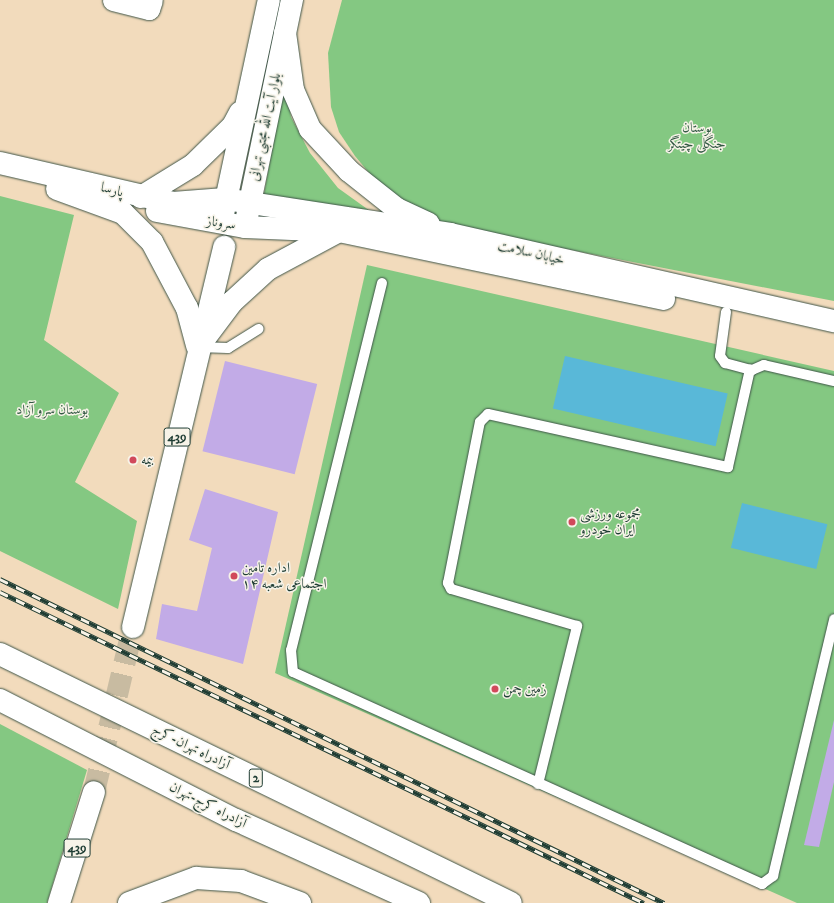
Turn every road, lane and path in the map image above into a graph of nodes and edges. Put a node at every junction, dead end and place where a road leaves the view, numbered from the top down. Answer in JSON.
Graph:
{"nodes":[{"id":1,"x":113,"y":0,"type":"edge"},
{"id":2,"x":269,"y":0,"type":"edge"},
{"id":3,"x":292,"y":0,"type":"edge"},
{"id":4,"x":150,"y":4,"type":"edge"},
{"id":5,"x":285,"y":33,"type":"junction"},
{"id":6,"x":248,"y":98,"type":"junction"},
{"id":7,"x":0,"y":163,"type":"edge"},
{"id":8,"x":0,"y":176,"type":"edge"},
{"id":9,"x":57,"y":189,"type":"junction"},
{"id":10,"x":141,"y":197,"type":"junction"},
{"id":11,"x":225,"y":199,"type":"junction"},
{"id":12,"x":249,"y":203,"type":"junction"},
{"id":13,"x":197,"y":220,"type":"joint"},
{"id":14,"x":222,"y":224,"type":"junction"},
{"id":15,"x":245,"y":227,"type":"junction"},
{"id":16,"x":339,"y":231,"type":"junction"},
{"id":17,"x":450,"y":234,"type":"junction"},
{"id":18,"x":224,"y":247,"type":"junction"},
{"id":19,"x":382,"y":283,"type":"dead end"},
{"id":20,"x":726,"y":312,"type":"junction"},
{"id":21,"x":834,"y":321,"type":"edge"},
{"id":22,"x":258,"y":329,"type":"dead end"},
{"id":23,"x":834,"y":336,"type":"edge"},
{"id":24,"x":197,"y":347,"type":"junction"},
{"id":25,"x":750,"y":369,"type":"junction"},
{"id":26,"x":834,"y":381,"type":"edge"},
{"id":27,"x":834,"y":618,"type":"edge"},
{"id":28,"x":133,"y":627,"type":"tunnel mouth"},
{"id":29,"x":0,"y":654,"type":"edge"},
{"id":30,"x":0,"y":700,"type":"edge"},
{"id":31,"x":538,"y":784,"type":"junction"},
{"id":32,"x":94,"y":792,"type":"tunnel mouth"},
{"id":33,"x":59,"y":903,"type":"edge"},
{"id":34,"x":129,"y":903,"type":"edge"},
{"id":35,"x":300,"y":903,"type":"edge"},
{"id":36,"x":419,"y":903,"type":"edge"},
{"id":37,"x":511,"y":903,"type":"edge"}],
"edges":[{"from":1,"to":4,"type":"street"},
{"from":2,"to":6,"type":"main road","name":"بلوار آیت الله مجتبی تهرانی"},
{"from":3,"to":5,"type":"main road","name":"بلوار آیت الله مجتبی تهرانی"},
{"from":5,"to":12,"type":"main road","name":"بلوار آیت الله مجتبی تهرانی"},
{"from":5,"to":17,"type":"main road"},
{"from":6,"to":10,"type":"main road"},
{"from":6,"to":11,"type":"main road","name":"بلوار آیت الله مجتبی تهرانی"},
{"from":7,"to":10,"type":"main road","name":"پارسا"},
{"from":8,"to":9,"type":"main road","name":"پارسا"},
{"from":9,"to":13,"type":"main road","name":"پارسا"},
{"from":9,"to":24,"type":"main road"},
{"from":10,"to":11,"type":"main road","name":"پارسا"},
{"from":11,"to":12,"type":"main road","name":"خیابان سلامت"},
{"from":11,"to":14,"type":"main road","name":"بلوار آیت الله مجتبی تهرانی"},
{"from":12,"to":15,"type":"main road","name":"بلوار آیت الله مجتبی تهرانی"},
{"from":12,"to":17,"type":"main road","name":"خیابان سلامت"},
{"from":13,"to":14,"type":"main road","name":"سروناز"},
{"from":14,"to":15,"type":"main road","name":"سروناز"},
{"from":14,"to":18,"type":"main road","name":"بلوار آیت الله مجتبی تهرانی"},
{"from":15,"to":16,"type":"main road","name":"خیابان سلامت"},
{"from":15,"to":18,"type":"main road"},
{"from":16,"to":20,"type":"main road","name":"خیابان سلامت"},
{"from":16,"to":24,"type":"main road"},
{"from":17,"to":21,"type":"main road","name":"خیابان سلامت"},
{"from":18,"to":24,"type":"main road","number":"439"},
{"from":19,"to":31,"type":"lane"},
{"from":20,"to":23,"type":"main road","name":"خیابان سلامت"},
{"from":20,"to":25,"type":"lane"},
{"from":22,"to":24,"type":"lane"},
{"from":24,"to":28,"type":"main road","number":"439"},
{"from":25,"to":26,"type":"lane"},
{"from":25,"to":31,"type":"lane"},
{"from":27,"to":31,"type":"lane"},
{"from":29,"to":37,"type":"main road","name":"آزادراه تهران-کرج","number":"2"},
{"from":30,"to":36,"type":"main road","name":"آزادراه کرج-تهران"},
{"from":32,"to":33,"type":"main road","number":"439"},
{"from":34,"to":35,"type":"main road"}]}
